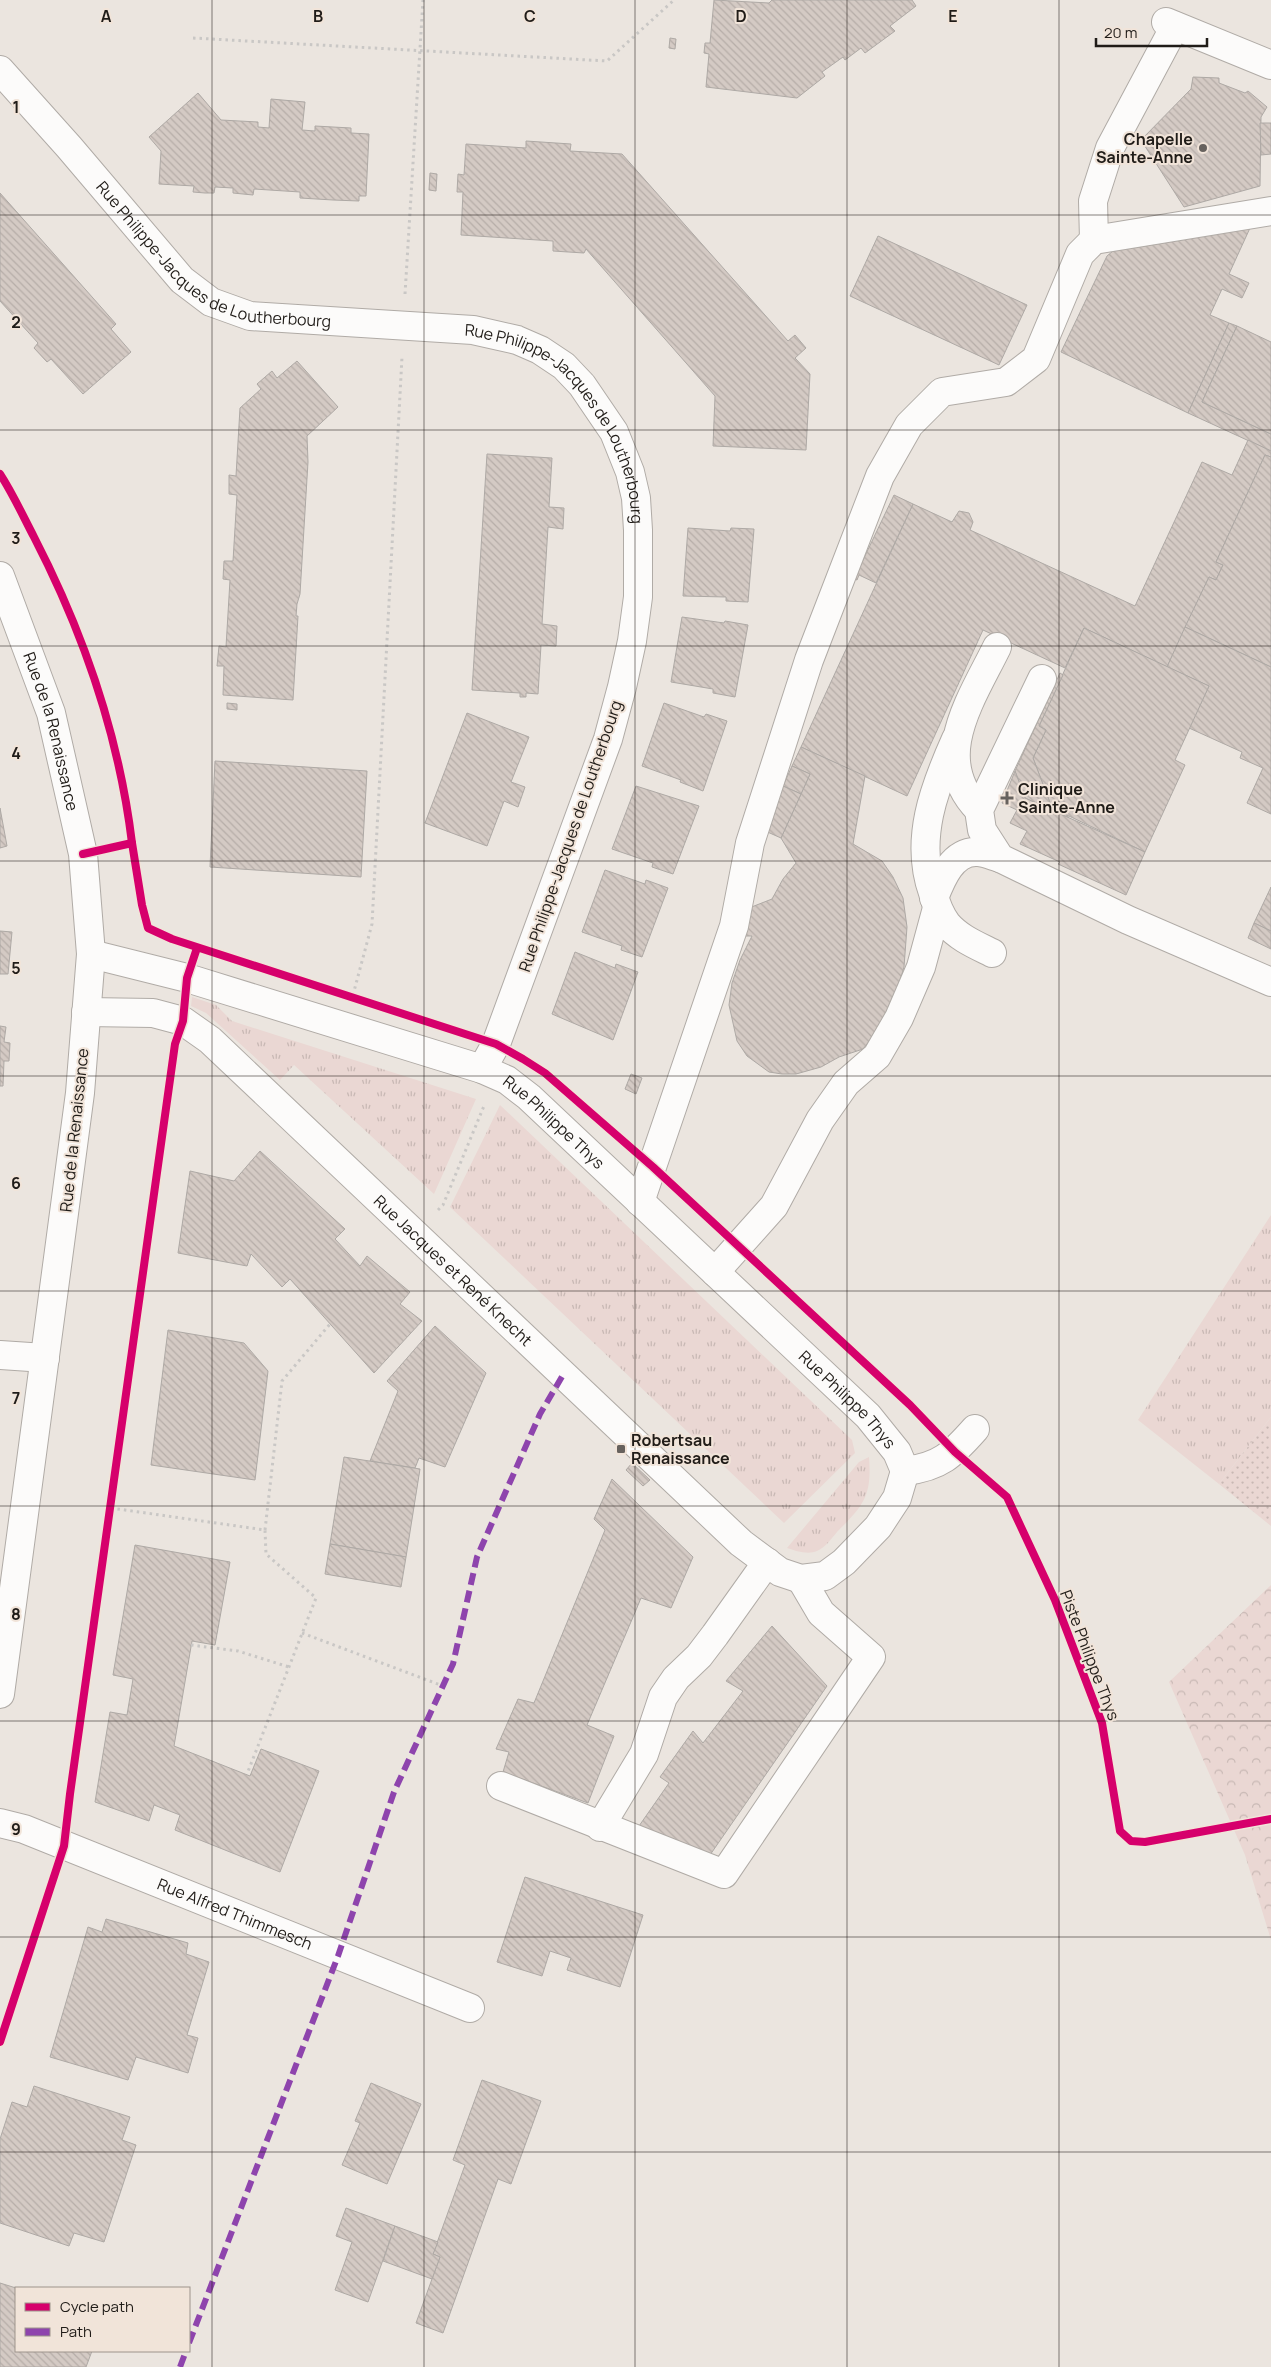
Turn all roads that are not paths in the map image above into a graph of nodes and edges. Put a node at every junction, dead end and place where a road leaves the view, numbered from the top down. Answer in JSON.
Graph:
{"nodes":[{"id":1,"x":1271,"y":65,"type":"edge"},
{"id":2,"x":0,"y":70,"type":"edge"},
{"id":3,"x":1271,"y":211,"type":"edge"},
{"id":4,"x":1094,"y":240,"type":"junction"},
{"id":5,"x":0,"y":576,"type":"edge"},
{"id":6,"x":996,"y":647,"type":"dead end"},
{"id":7,"x":1042,"y":679,"type":"dead end"},
{"id":8,"x":956,"y":739,"type":"junction"},
{"id":9,"x":979,"y":810,"type":"junction"},
{"id":10,"x":1000,"y":858,"type":"junction"},
{"id":11,"x":936,"y":903,"type":"junction"},
{"id":12,"x":992,"y":953,"type":"dead end"},
{"id":13,"x":91,"y":954,"type":"junction"},
{"id":14,"x":1271,"y":982,"type":"edge"},
{"id":15,"x":86,"y":1012,"type":"junction"},
{"id":16,"x":489,"y":1072,"type":"junction"},
{"id":17,"x":640,"y":1202,"type":"junction"},
{"id":18,"x":715,"y":1272,"type":"junction"},
{"id":19,"x":0,"y":1355,"type":"edge"},
{"id":20,"x":46,"y":1358,"type":"junction"},
{"id":21,"x":975,"y":1429,"type":"dead end"},
{"id":22,"x":905,"y":1471,"type":"junction"},
{"id":23,"x":767,"y":1562,"type":"junction"},
{"id":24,"x":801,"y":1579,"type":"junction"},
{"id":25,"x":0,"y":1694,"type":"edge"},
{"id":26,"x":501,"y":1786,"type":"dead end"},
{"id":27,"x":0,"y":1823,"type":"edge"},
{"id":28,"x":600,"y":1827,"type":"junction"},
{"id":29,"x":470,"y":2008,"type":"dead end"}],
"edges":[{"from":1,"to":4,"type":"street"},
{"from":2,"to":16,"type":"street","name":"Rue Philippe-Jacques de Loutherbourg"},
{"from":3,"to":4,"type":"street"},
{"from":4,"to":17,"type":"street"},
{"from":5,"to":13,"type":"street","name":"Rue de la Renaissance"},
{"from":6,"to":8,"type":"street"},
{"from":7,"to":9,"type":"street"},
{"from":8,"to":9,"type":"street"},
{"from":8,"to":11,"type":"street"},
{"from":9,"to":10,"type":"street"},
{"from":10,"to":11,"type":"street"},
{"from":10,"to":14,"type":"street"},
{"from":11,"to":12,"type":"street"},
{"from":11,"to":18,"type":"street"},
{"from":13,"to":15,"type":"street","name":"Rue de la Renaissance"},
{"from":13,"to":16,"type":"street","name":"Rue Philippe Thys"},
{"from":15,"to":20,"type":"street","name":"Rue de la Renaissance"},
{"from":15,"to":23,"type":"street","name":"Rue Jacques et René Knecht"},
{"from":16,"to":17,"type":"street","name":"Rue Philippe Thys"},
{"from":17,"to":18,"type":"street","name":"Rue Philippe Thys"},
{"from":18,"to":22,"type":"street","name":"Rue Philippe Thys"},
{"from":19,"to":20,"type":"street"},
{"from":20,"to":25,"type":"street","name":"Rue de la Renaissance"},
{"from":21,"to":22,"type":"street"},
{"from":22,"to":24,"type":"street","name":"Rue Jacques et René Knecht"},
{"from":23,"to":24,"type":"street","name":"Rue Jacques et René Knecht"},
{"from":23,"to":28,"type":"street"},
{"from":24,"to":28,"type":"street"},
{"from":26,"to":28,"type":"street"},
{"from":27,"to":29,"type":"street","name":"Rue Alfred Thimmesch"}]}
